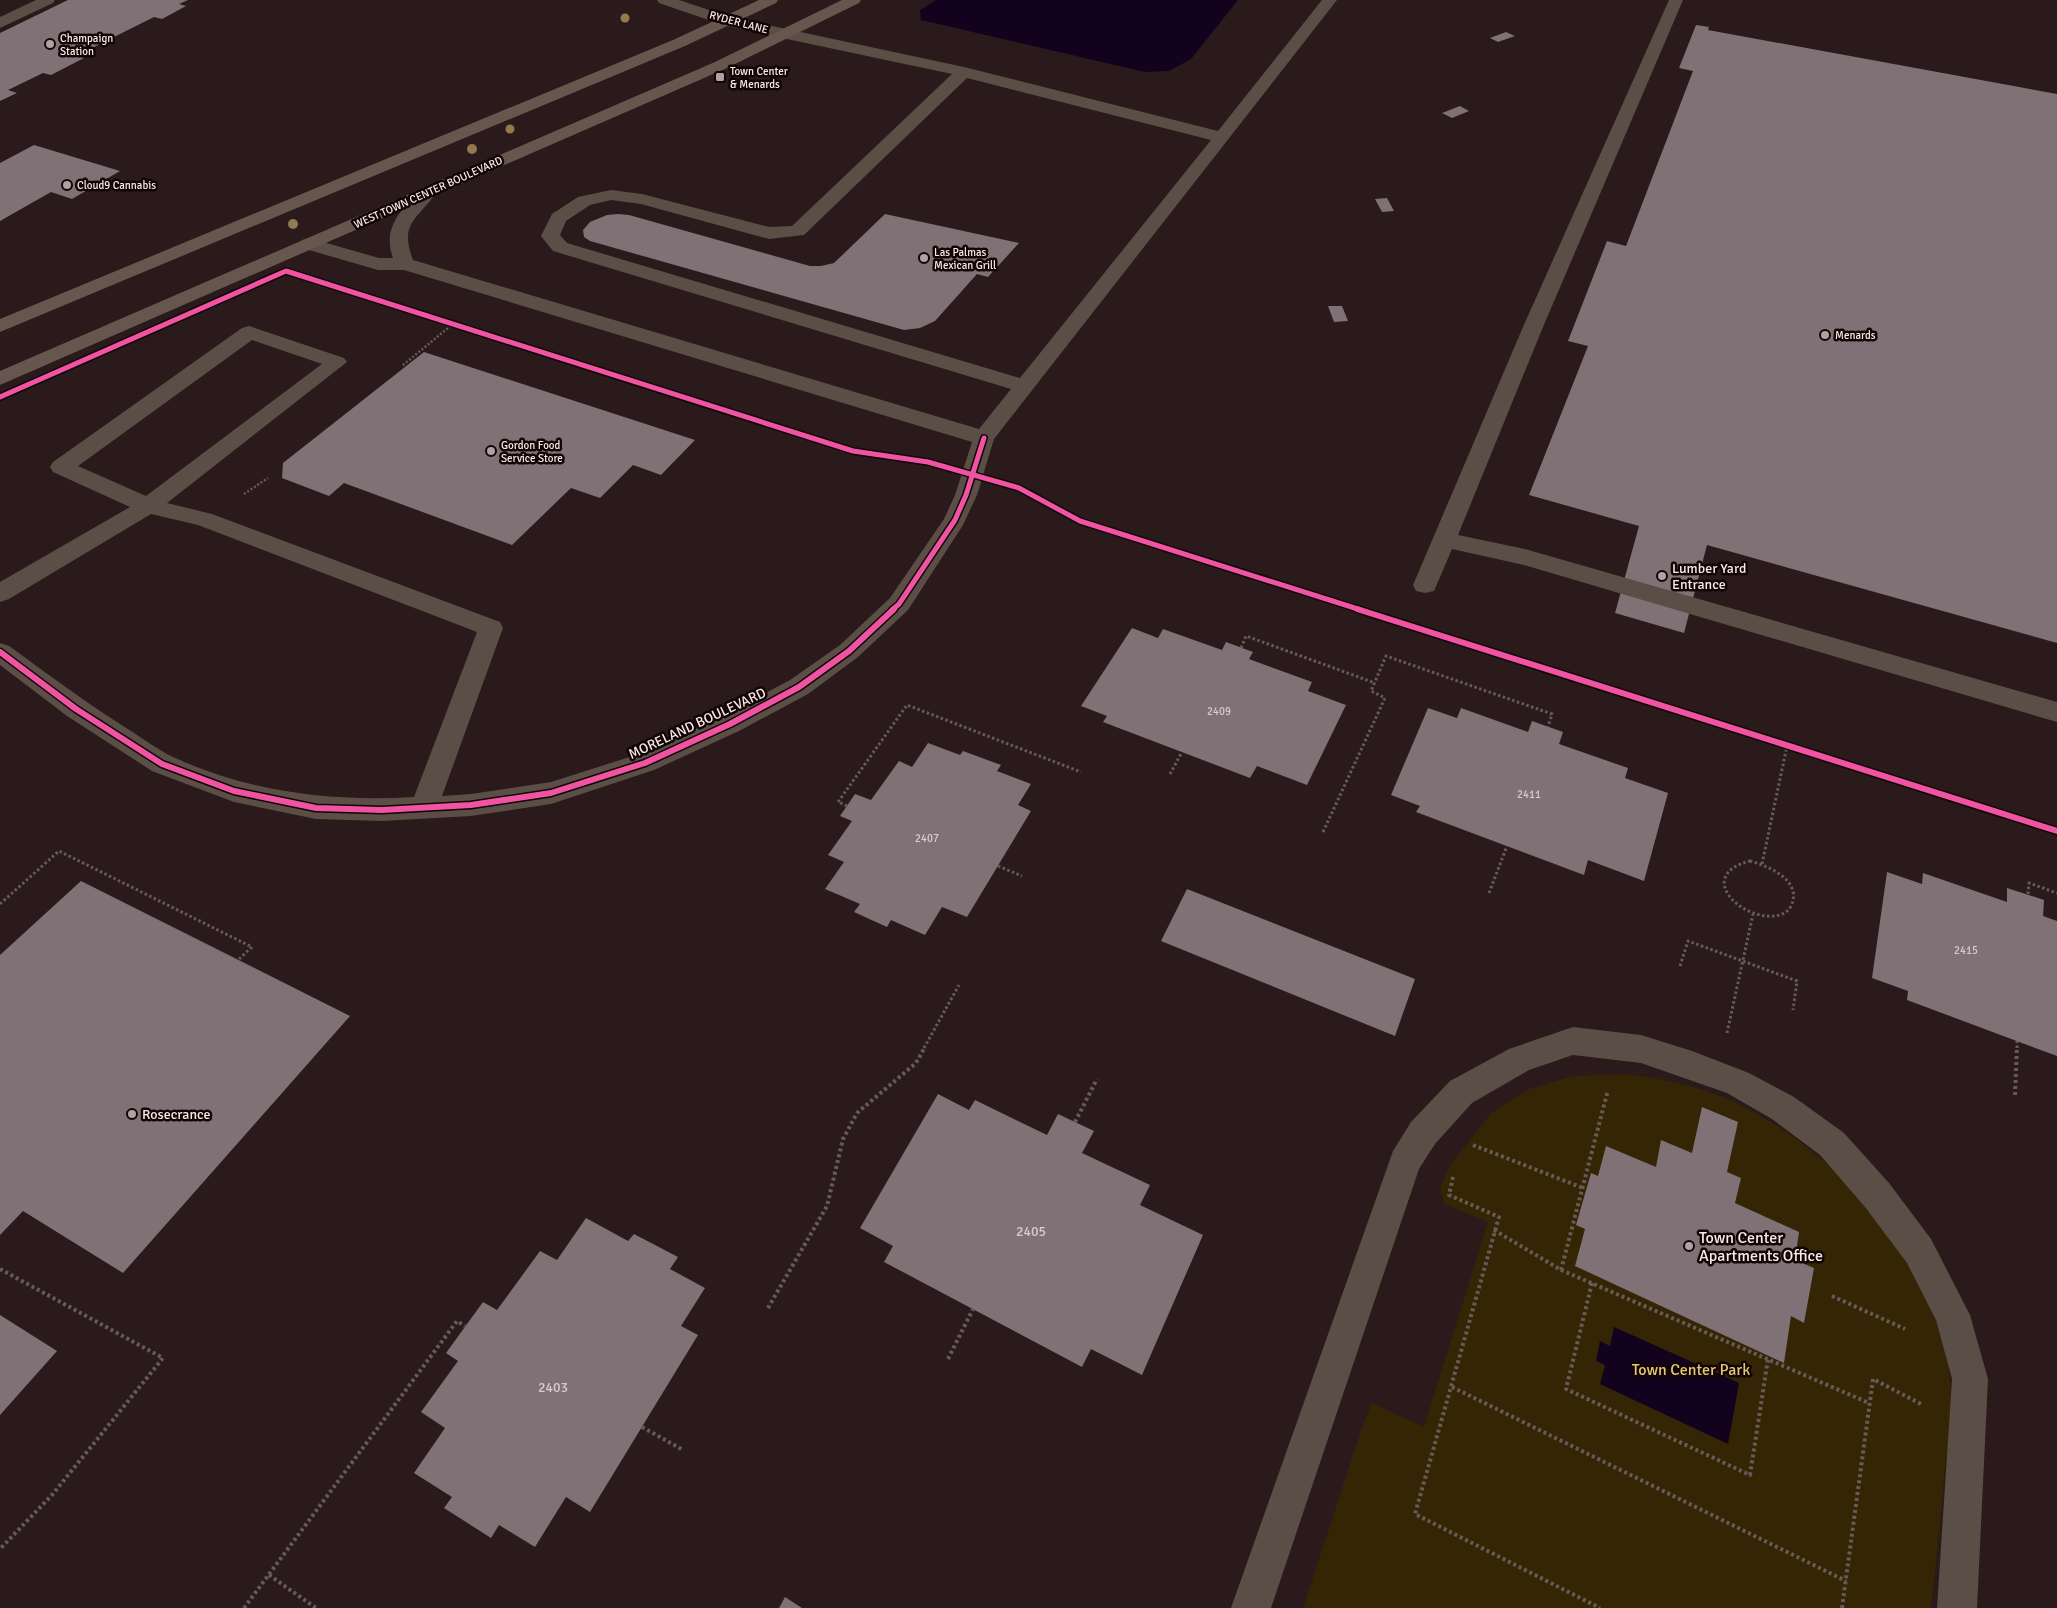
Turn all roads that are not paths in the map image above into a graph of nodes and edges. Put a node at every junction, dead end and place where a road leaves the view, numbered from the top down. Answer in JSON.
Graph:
{"nodes":[{"id":1,"x":48,"y":0,"type":"edge"},
{"id":2,"x":664,"y":0,"type":"edge"},
{"id":3,"x":771,"y":0,"type":"edge"},
{"id":4,"x":854,"y":0,"type":"edge"},
{"id":5,"x":1330,"y":0,"type":"edge"},
{"id":6,"x":1676,"y":0,"type":"edge"},
{"id":7,"x":726,"y":21,"type":"junction"},
{"id":8,"x":0,"y":23,"type":"edge"},
{"id":9,"x":786,"y":35,"type":"junction"},
{"id":10,"x":964,"y":72,"type":"junction"},
{"id":11,"x":1221,"y":137,"type":"junction"},
{"id":12,"x":427,"y":192,"type":"junction"},
{"id":13,"x":309,"y":244,"type":"junction"},
{"id":14,"x":405,"y":264,"type":"junction"},
{"id":15,"x":0,"y":326,"type":"edge"},
{"id":16,"x":0,"y":379,"type":"edge"},
{"id":17,"x":1026,"y":387,"type":"junction"},
{"id":18,"x":984,"y":438,"type":"junction"},
{"id":19,"x":148,"y":506,"type":"junction"},
{"id":20,"x":1445,"y":540,"type":"junction"},
{"id":21,"x":1425,"y":585,"type":"dead end"},
{"id":22,"x":0,"y":593,"type":"edge"},
{"id":23,"x":0,"y":652,"type":"edge"},
{"id":24,"x":2057,"y":712,"type":"edge"},
{"id":25,"x":424,"y":807,"type":"junction"},
{"id":26,"x":1251,"y":1608,"type":"edge"},
{"id":27,"x":1957,"y":1608,"type":"edge"}],
"edges":[{"from":1,"to":8,"type":"street"},
{"from":2,"to":7,"type":"street","name":"RYDER LANE"},
{"from":3,"to":7,"type":"main road"},
{"from":4,"to":9,"type":"main road","name":"WEST TOWN CENTER BOULEVARD"},
{"from":5,"to":11,"type":"street"},
{"from":6,"to":20,"type":"street"},
{"from":7,"to":9,"type":"street","name":"RYDER LANE"},
{"from":7,"to":15,"type":"main road"},
{"from":9,"to":10,"type":"street","name":"RYDER LANE"},
{"from":9,"to":12,"type":"main road","name":"WEST TOWN CENTER BOULEVARD"},
{"from":10,"to":11,"type":"street","name":"RYDER LANE"},
{"from":10,"to":17,"type":"street"},
{"from":11,"to":17,"type":"street"},
{"from":12,"to":13,"type":"main road","name":"WEST TOWN CENTER BOULEVARD"},
{"from":12,"to":14,"type":"street"},
{"from":13,"to":14,"type":"street"},
{"from":13,"to":16,"type":"main road","name":"WEST TOWN CENTER BOULEVARD"},
{"from":14,"to":18,"type":"street"},
{"from":17,"to":18,"type":"street"},
{"from":18,"to":25,"type":"street","name":"MORELAND BOULEVARD"},
{"from":19,"to":19,"type":"street"},
{"from":19,"to":22,"type":"street"},
{"from":19,"to":25,"type":"street"},
{"from":20,"to":21,"type":"street"},
{"from":20,"to":24,"type":"street"},
{"from":23,"to":25,"type":"street","name":"MORELAND BOULEVARD"},
{"from":26,"to":27,"type":"street"}]}
